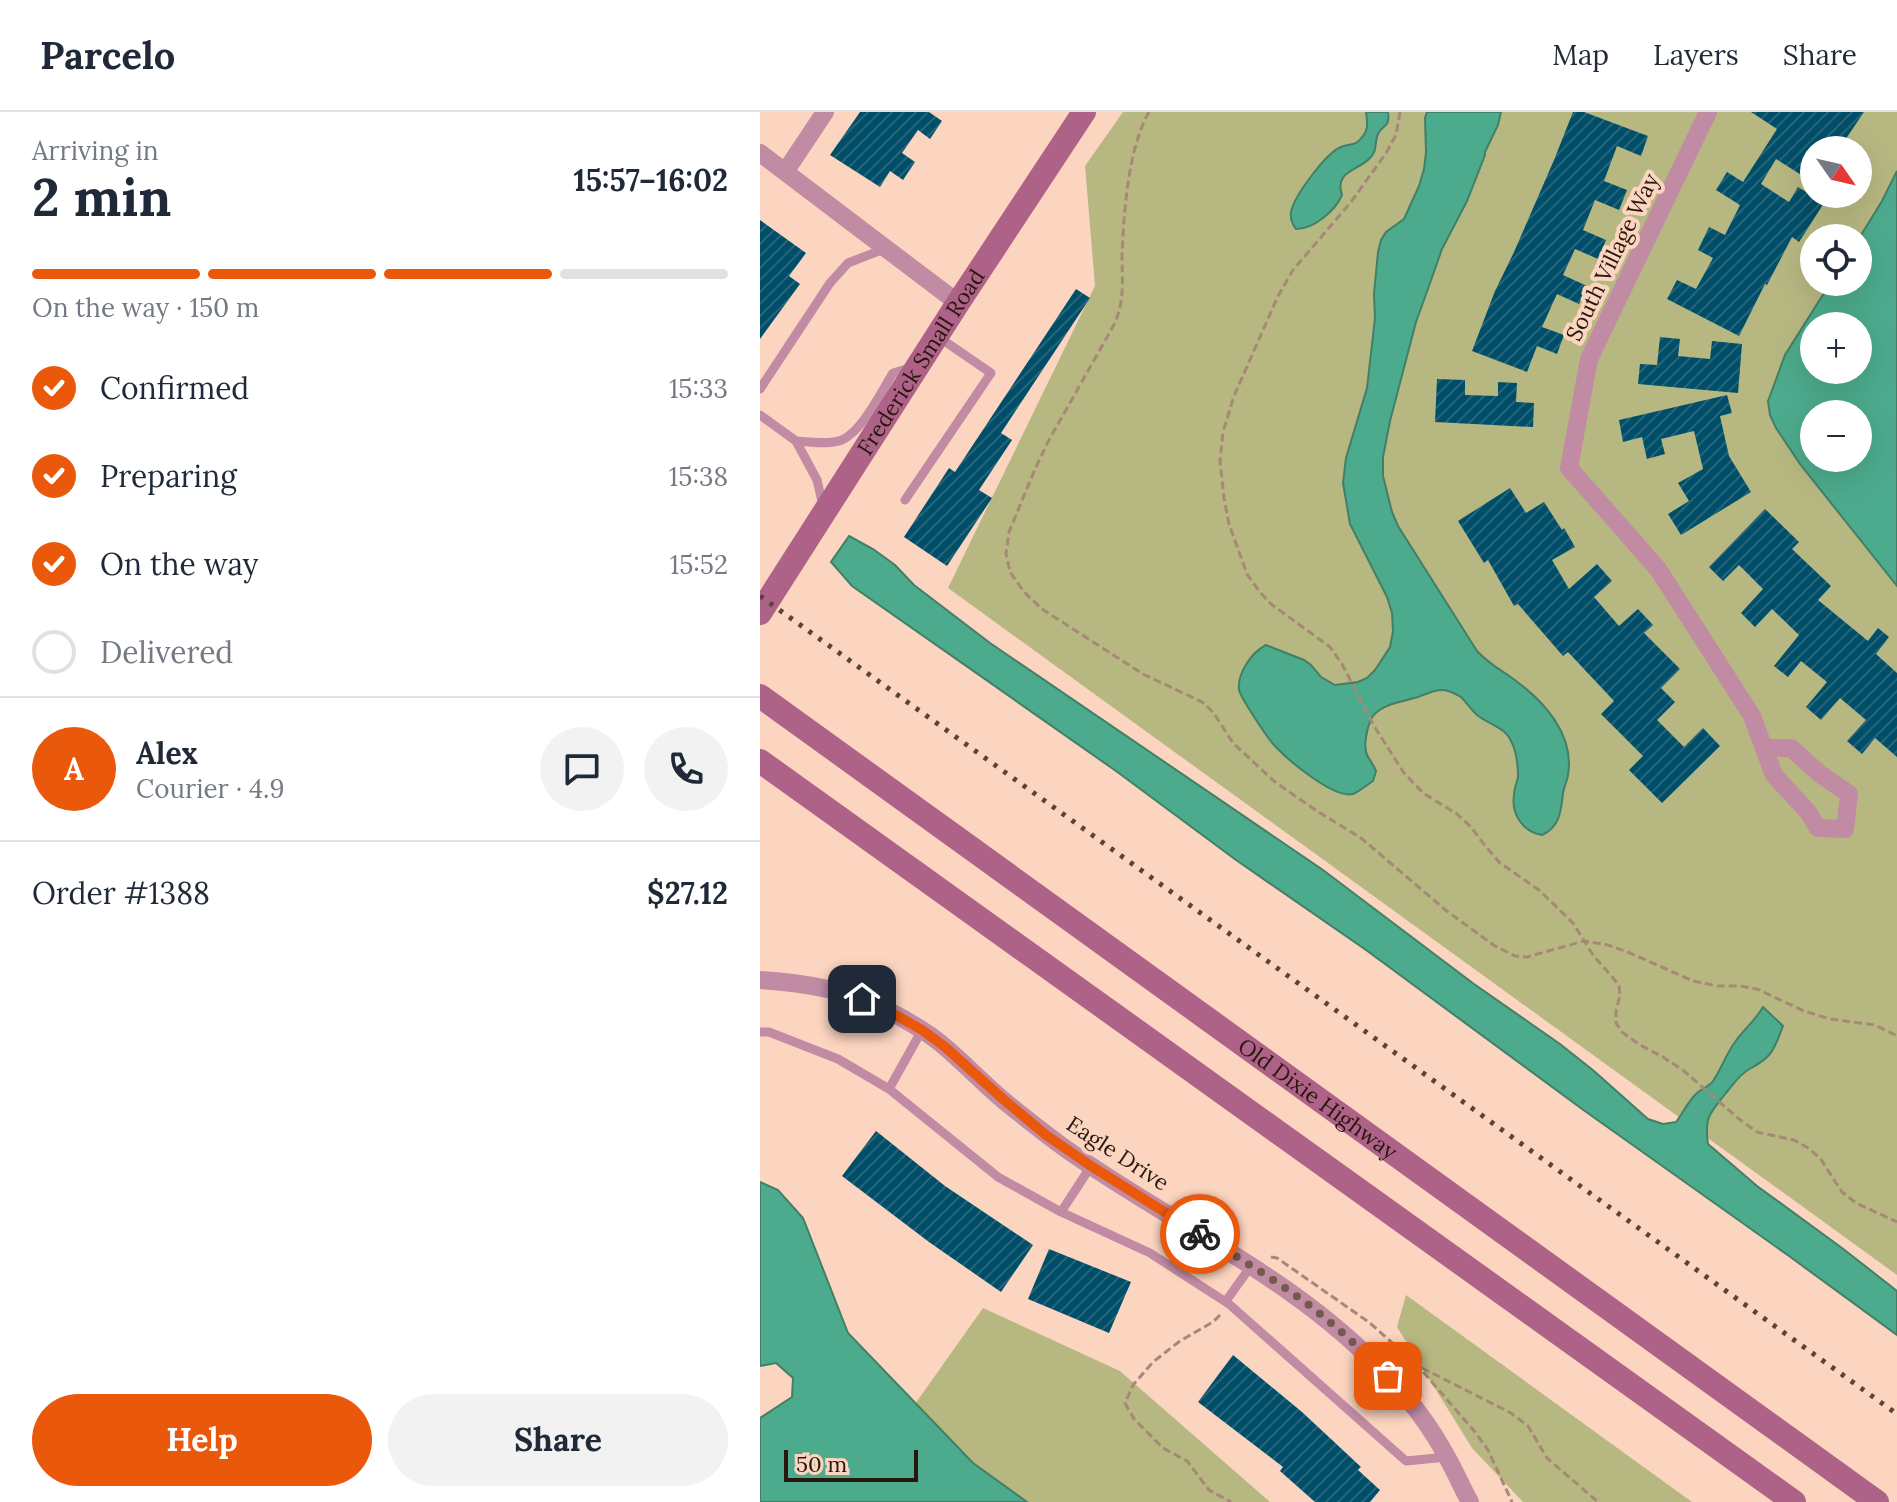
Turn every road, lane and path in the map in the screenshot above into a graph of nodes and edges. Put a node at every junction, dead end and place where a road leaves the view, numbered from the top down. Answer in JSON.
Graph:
{"nodes":[{"id":1,"x":825,"y":112,"type":"edge"},
{"id":2,"x":1084,"y":112,"type":"edge"},
{"id":3,"x":1149,"y":112,"type":"edge"},
{"id":4,"x":1400,"y":112,"type":"edge"},
{"id":5,"x":1708,"y":112,"type":"edge"},
{"id":6,"x":760,"y":153,"type":"edge"},
{"id":7,"x":785,"y":172,"type":"junction"},
{"id":8,"x":886,"y":249,"type":"junction"},
{"id":9,"x":958,"y":303,"type":"junction"},
{"id":10,"x":937,"y":336,"type":"junction"},
{"id":11,"x":918,"y":365,"type":"junction"},
{"id":12,"x":760,"y":389,"type":"edge"},
{"id":13,"x":760,"y":415,"type":"edge"},
{"id":14,"x":796,"y":441,"type":"junction"},
{"id":15,"x":905,"y":500,"type":"dead end"},
{"id":16,"x":824,"y":513,"type":"junction"},
{"id":17,"x":760,"y":613,"type":"edge"},
{"id":18,"x":760,"y":696,"type":"edge"},
{"id":19,"x":1764,"y":748,"type":"junction"},
{"id":20,"x":760,"y":761,"type":"edge"},
{"id":21,"x":1584,"y":941,"type":"junction"},
{"id":22,"x":760,"y":980,"type":"edge"},
{"id":23,"x":922,"y":1030,"type":"junction"},
{"id":24,"x":760,"y":1032,"type":"edge"},
{"id":25,"x":1897,"y":1036,"type":"edge"},
{"id":26,"x":889,"y":1089,"type":"junction"},
{"id":27,"x":1091,"y":1166,"type":"junction"},
{"id":28,"x":1061,"y":1212,"type":"junction"},
{"id":29,"x":1897,"y":1222,"type":"edge"},
{"id":30,"x":1251,"y":1266,"type":"junction"},
{"id":31,"x":1225,"y":1307,"type":"junction"},
{"id":32,"x":1418,"y":1366,"type":"dead end"},
{"id":33,"x":1447,"y":1457,"type":"junction"},
{"id":34,"x":1231,"y":1502,"type":"edge"},
{"id":35,"x":1470,"y":1502,"type":"edge"},
{"id":36,"x":1598,"y":1502,"type":"edge"},
{"id":37,"x":1794,"y":1502,"type":"edge"},
{"id":38,"x":1877,"y":1502,"type":"edge"}],
"edges":[{"from":1,"to":7,"type":"street"},
{"from":2,"to":9,"type":"main road","name":"Frederick Small Road"},
{"from":3,"to":21,"type":"path"},
{"from":4,"to":21,"type":"path"},
{"from":5,"to":19,"type":"street","name":"South Village Way"},
{"from":6,"to":7,"type":"street"},
{"from":7,"to":8,"type":"street"},
{"from":8,"to":9,"type":"street"},
{"from":8,"to":12,"type":"lane"},
{"from":9,"to":10,"type":"main road","name":"Frederick Small Road"},
{"from":10,"to":11,"type":"main road","name":"Frederick Small Road"},
{"from":10,"to":15,"type":"lane"},
{"from":11,"to":14,"type":"lane"},
{"from":11,"to":16,"type":"main road","name":"Frederick Small Road"},
{"from":13,"to":14,"type":"lane"},
{"from":14,"to":16,"type":"lane"},
{"from":16,"to":17,"type":"main road","name":"Frederick Small Road"},
{"from":18,"to":38,"type":"main road","name":"Old Dixie Highway"},
{"from":19,"to":19,"type":"street","name":"South Village Way"},
{"from":20,"to":37,"type":"main road"},
{"from":21,"to":25,"type":"path"},
{"from":21,"to":29,"type":"path"},
{"from":22,"to":23,"type":"street","name":"Eagle Drive"},
{"from":23,"to":26,"type":"lane"},
{"from":23,"to":27,"type":"street","name":"Eagle Drive"},
{"from":24,"to":26,"type":"lane"},
{"from":26,"to":28,"type":"lane"},
{"from":27,"to":28,"type":"lane"},
{"from":27,"to":30,"type":"street","name":"Eagle Drive"},
{"from":28,"to":31,"type":"lane"},
{"from":30,"to":31,"type":"lane"},
{"from":30,"to":33,"type":"street","name":"Eagle Drive"},
{"from":31,"to":33,"type":"lane"},
{"from":31,"to":34,"type":"path"},
{"from":32,"to":36,"type":"path"},
{"from":33,"to":35,"type":"street","name":"Eagle Drive"}]}
